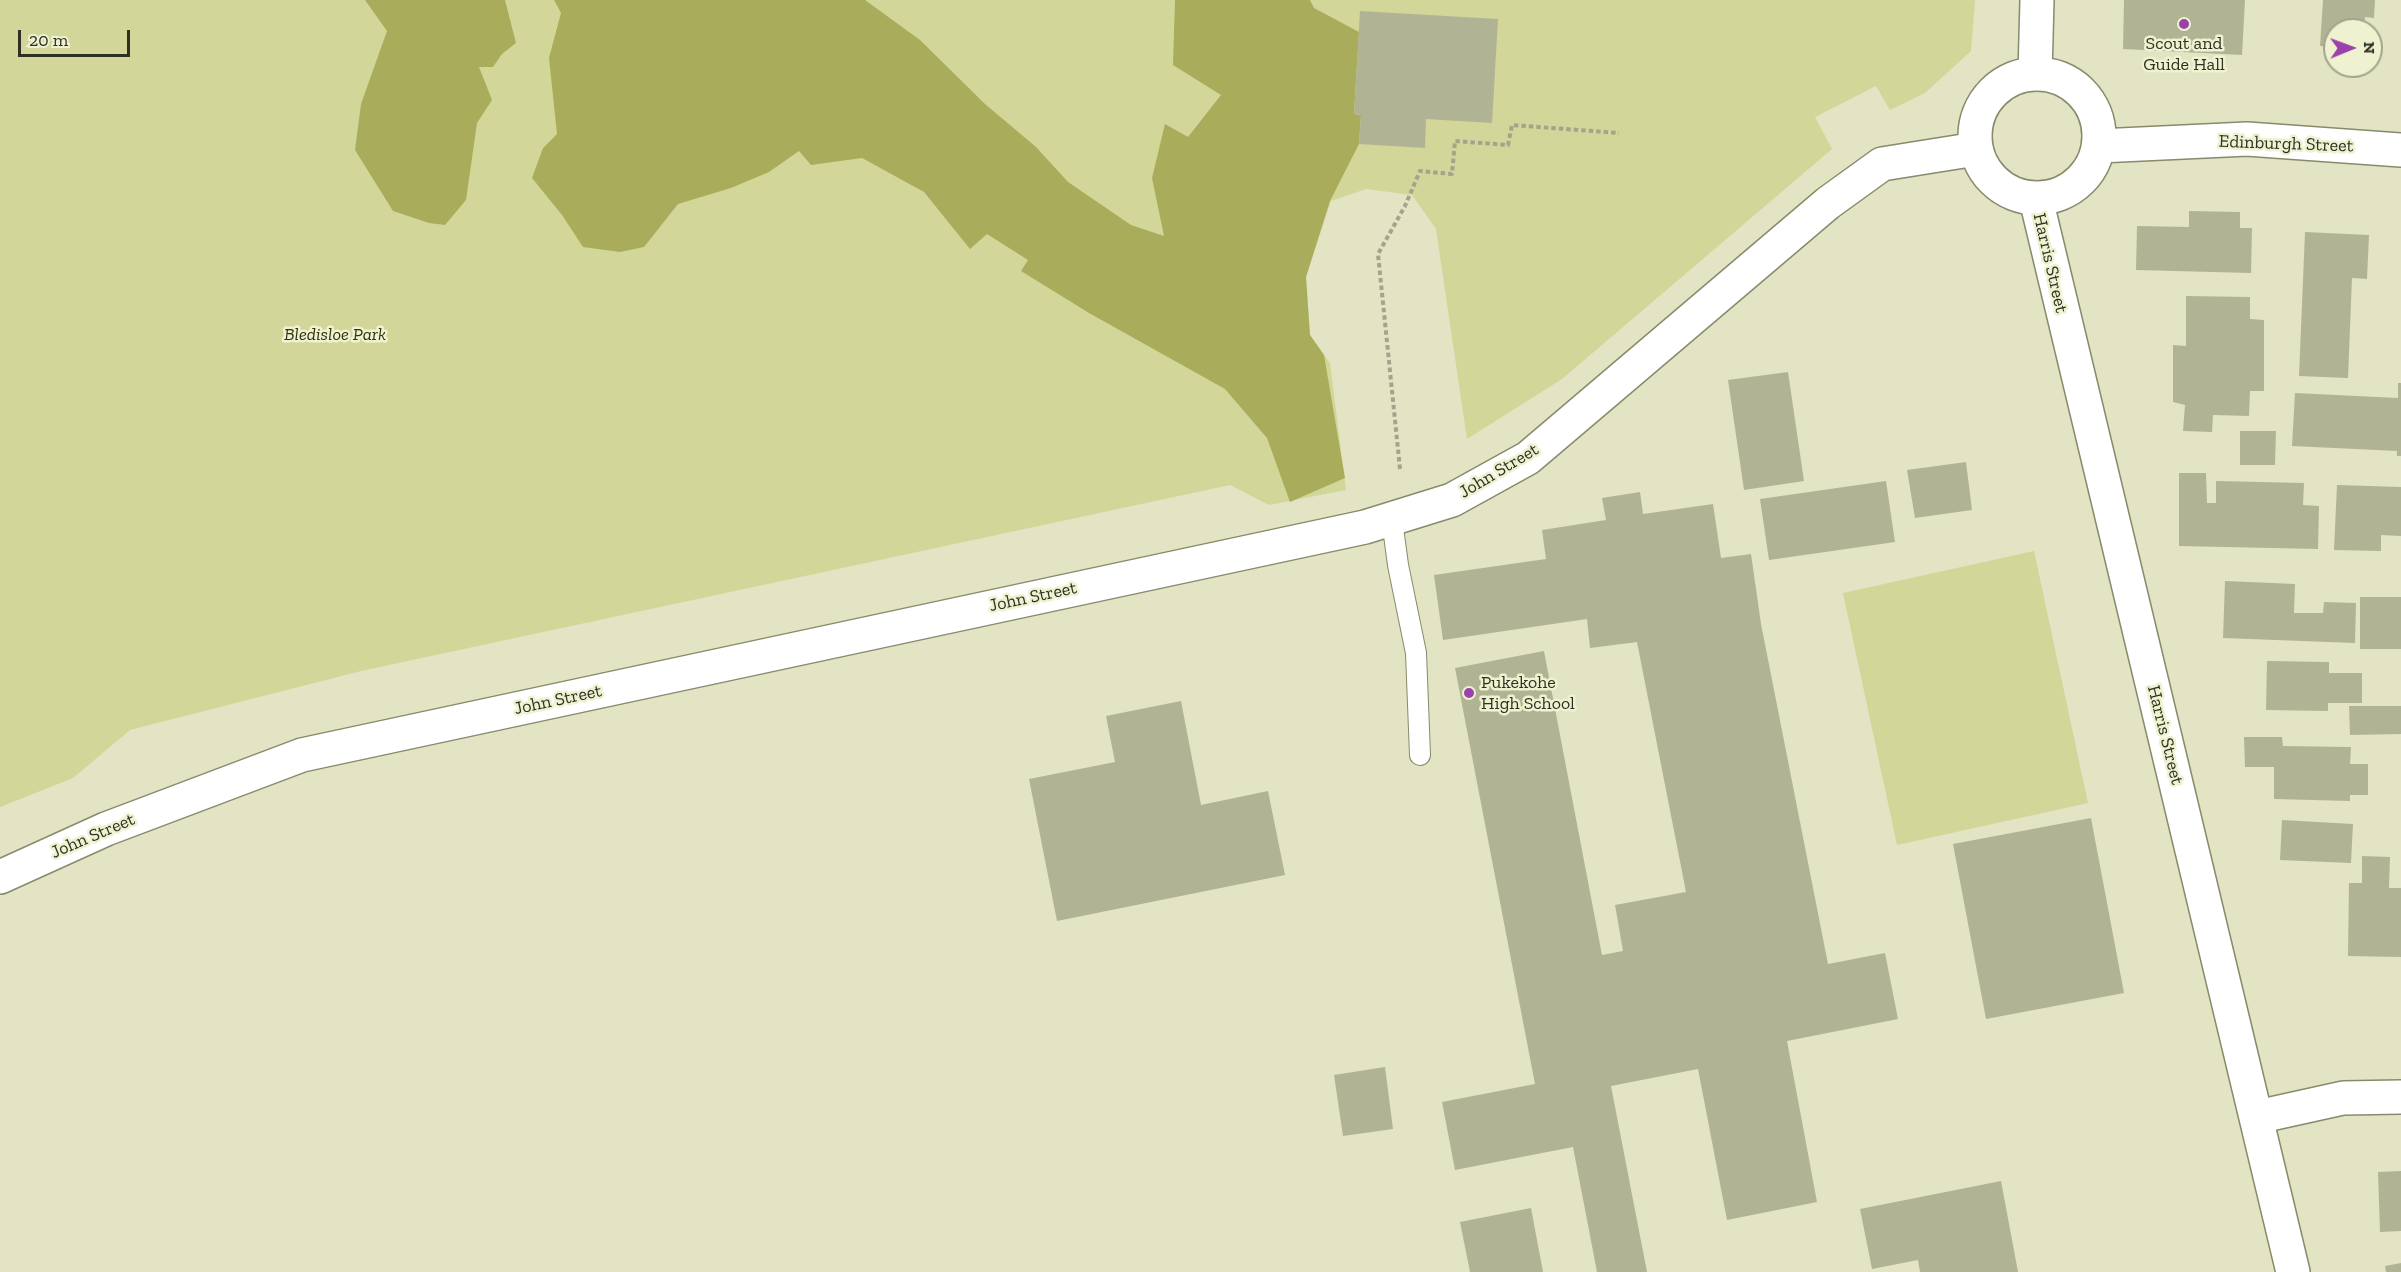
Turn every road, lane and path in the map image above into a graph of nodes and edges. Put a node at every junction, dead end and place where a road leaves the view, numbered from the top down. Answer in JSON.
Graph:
{"nodes":[{"id":1,"x":2037,"y":0,"type":"edge"},
{"id":2,"x":2035,"y":74,"type":"junction"},
{"id":3,"x":1618,"y":133,"type":"dead end"},
{"id":4,"x":2099,"y":146,"type":"junction"},
{"id":5,"x":1976,"y":149,"type":"junction"},
{"id":6,"x":2401,"y":150,"type":"edge"},
{"id":7,"x":2036,"y":199,"type":"junction"},
{"id":8,"x":1400,"y":469,"type":"dead end"},
{"id":9,"x":1392,"y":520,"type":"junction"},
{"id":10,"x":1420,"y":755,"type":"dead end"},
{"id":11,"x":0,"y":877,"type":"edge"},
{"id":12,"x":2401,"y":1097,"type":"edge"},
{"id":13,"x":2257,"y":1117,"type":"junction"},
{"id":14,"x":2293,"y":1272,"type":"edge"}],
"edges":[{"from":1,"to":2,"type":"street"},
{"from":2,"to":4,"type":"street"},
{"from":2,"to":5,"type":"street"},
{"from":3,"to":8,"type":"path"},
{"from":4,"to":6,"type":"street","name":"Edinburgh Street"},
{"from":4,"to":7,"type":"street"},
{"from":5,"to":7,"type":"street"},
{"from":5,"to":9,"type":"street","name":"John Street"},
{"from":7,"to":13,"type":"street","name":"Harris Street"},
{"from":9,"to":10,"type":"lane"},
{"from":9,"to":11,"type":"street","name":"John Street"},
{"from":12,"to":13,"type":"street"},
{"from":13,"to":14,"type":"street","name":"Harris Street"}]}
